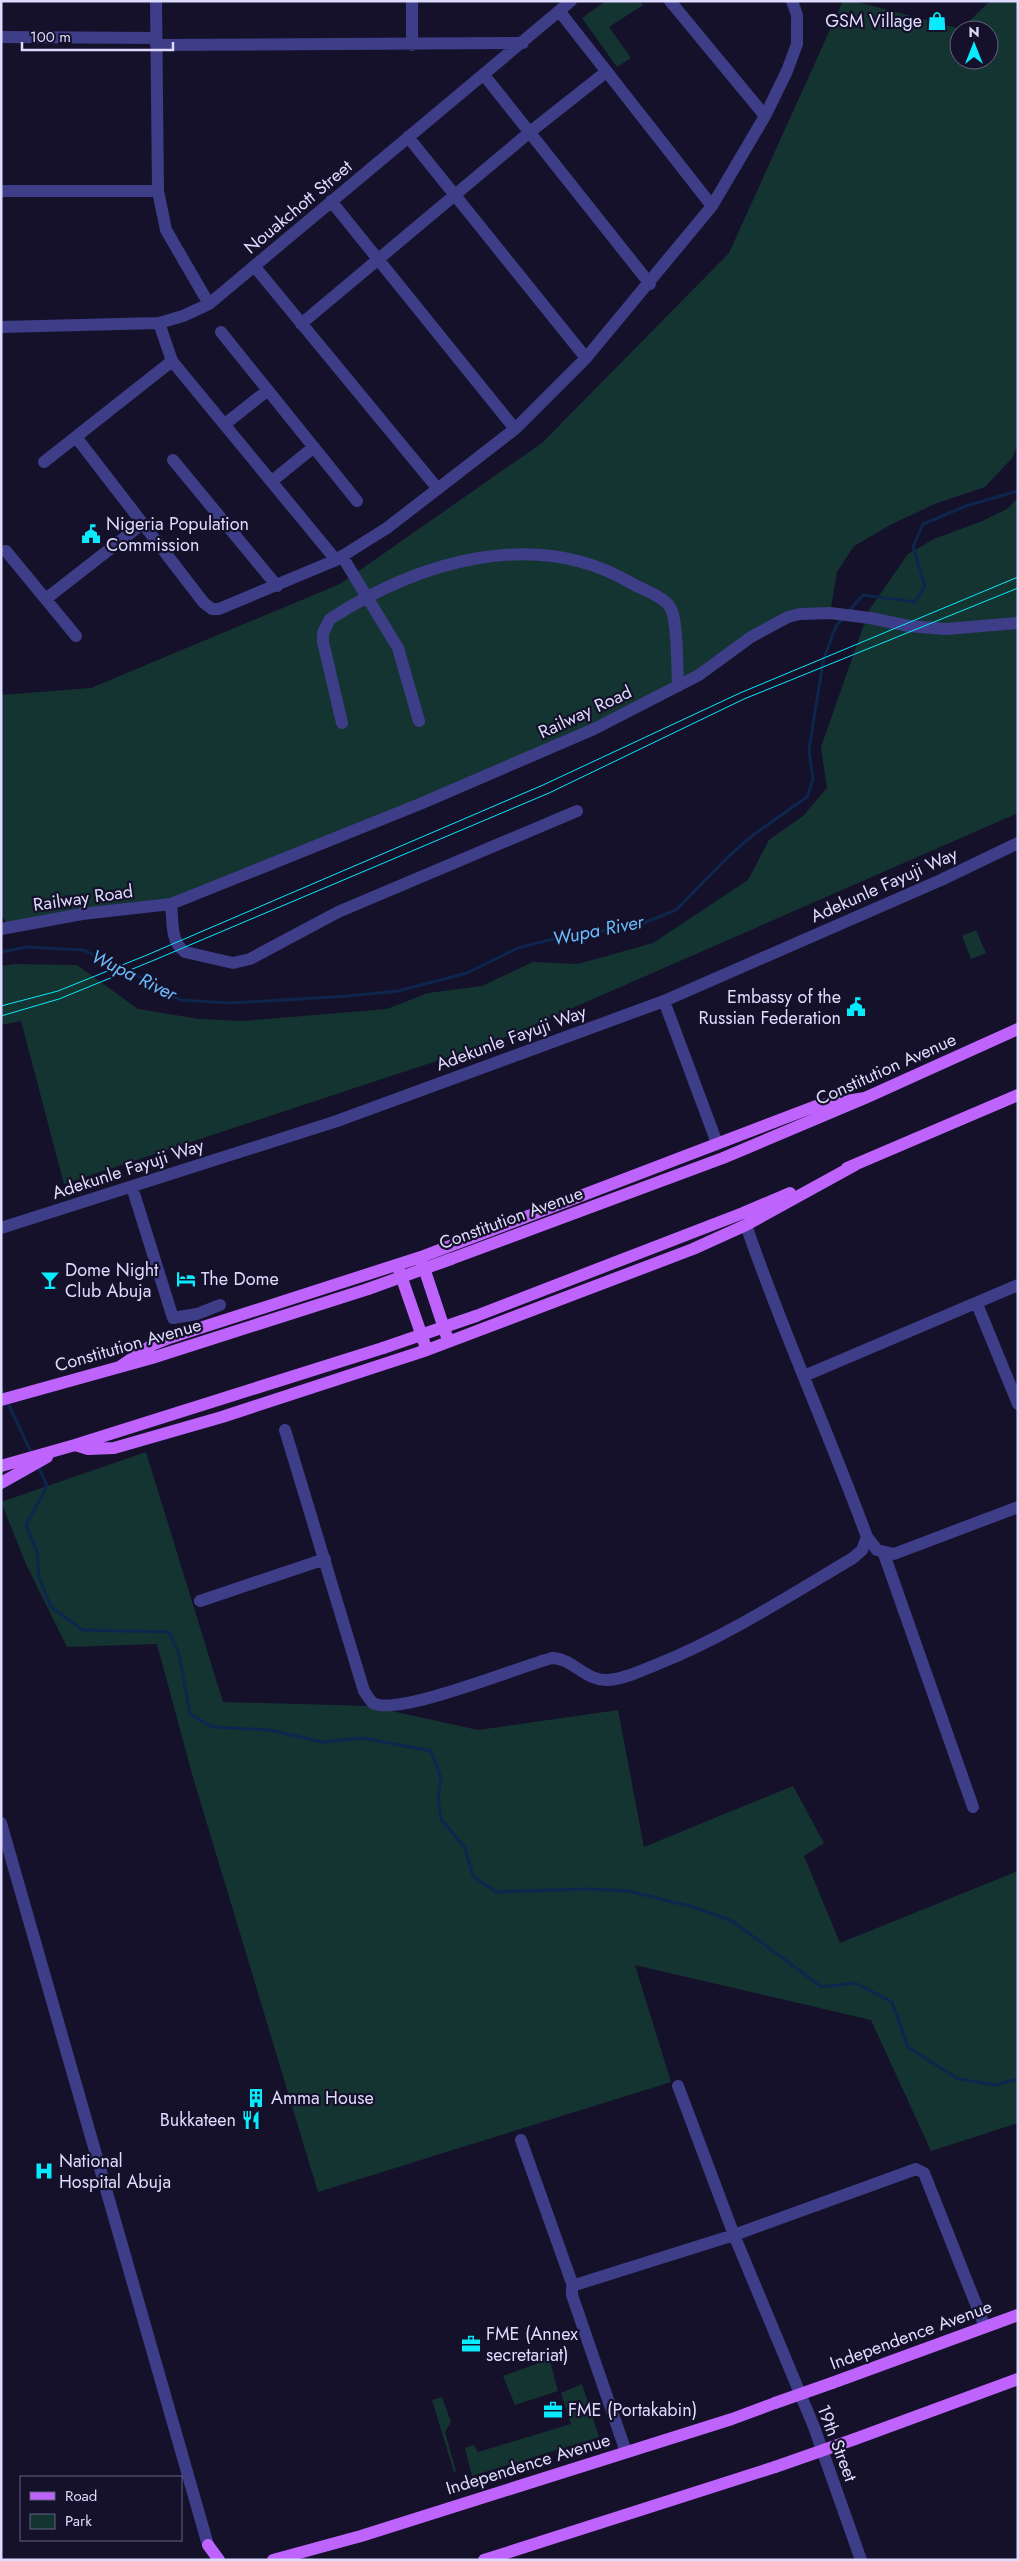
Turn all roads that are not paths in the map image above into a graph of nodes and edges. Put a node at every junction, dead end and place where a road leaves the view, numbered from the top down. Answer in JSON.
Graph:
{"nodes":[{"id":1,"x":156,"y":1,"type":"edge"},
{"id":2,"x":412,"y":1,"type":"edge"},
{"id":3,"x":571,"y":1,"type":"edge"},
{"id":4,"x":670,"y":1,"type":"edge"},
{"id":5,"x":792,"y":1,"type":"edge"},
{"id":6,"x":560,"y":12,"type":"junction"},
{"id":7,"x":1,"y":38,"type":"edge"},
{"id":8,"x":156,"y":41,"type":"junction"},
{"id":9,"x":523,"y":43,"type":"junction"},
{"id":10,"x":412,"y":45,"type":"junction"},
{"id":11,"x":606,"y":72,"type":"junction"},
{"id":12,"x":484,"y":75,"type":"junction"},
{"id":13,"x":765,"y":116,"type":"junction"},
{"id":14,"x":530,"y":132,"type":"junction"},
{"id":15,"x":408,"y":137,"type":"junction"},
{"id":16,"x":158,"y":191,"type":"junction"},
{"id":17,"x":1,"y":192,"type":"edge"},
{"id":18,"x":454,"y":194,"type":"junction"},
{"id":19,"x":331,"y":201,"type":"junction"},
{"id":20,"x":712,"y":206,"type":"junction"},
{"id":21,"x":379,"y":260,"type":"junction"},
{"id":22,"x":255,"y":267,"type":"junction"},
{"id":23,"x":650,"y":284,"type":"junction"},
{"id":24,"x":208,"y":304,"type":"junction"},
{"id":25,"x":159,"y":323,"type":"junction"},
{"id":26,"x":301,"y":324,"type":"junction"},
{"id":27,"x":1,"y":326,"type":"edge"},
{"id":28,"x":221,"y":332,"type":"dead end"},
{"id":29,"x":586,"y":358,"type":"junction"},
{"id":30,"x":172,"y":361,"type":"junction"},
{"id":31,"x":268,"y":390,"type":"junction"},
{"id":32,"x":226,"y":424,"type":"junction"},
{"id":33,"x":515,"y":429,"type":"junction"},
{"id":34,"x":76,"y":437,"type":"junction"},
{"id":35,"x":314,"y":447,"type":"junction"},
{"id":36,"x":173,"y":460,"type":"dead end"},
{"id":37,"x":44,"y":462,"type":"dead end"},
{"id":38,"x":272,"y":481,"type":"junction"},
{"id":39,"x":438,"y":489,"type":"junction"},
{"id":40,"x":357,"y":500,"type":"dead end"},
{"id":41,"x":142,"y":524,"type":"junction"},
{"id":42,"x":6,"y":551,"type":"dead end"},
{"id":43,"x":339,"y":558,"type":"junction"},
{"id":44,"x":277,"y":586,"type":"junction"},
{"id":45,"x":46,"y":598,"type":"junction"},
{"id":46,"x":368,"y":598,"type":"junction"},
{"id":47,"x":1018,"y":623,"type":"edge"},
{"id":48,"x":76,"y":636,"type":"dead end"},
{"id":49,"x":678,"y":686,"type":"junction"},
{"id":50,"x":420,"y":721,"type":"dead end"},
{"id":51,"x":342,"y":723,"type":"dead end"},
{"id":52,"x":577,"y":811,"type":"dead end"},
{"id":53,"x":1018,"y":843,"type":"edge"},
{"id":54,"x":170,"y":904,"type":"junction"},
{"id":55,"x":1,"y":929,"type":"edge"},
{"id":56,"x":664,"y":1001,"type":"junction"},
{"id":57,"x":1018,"y":1029,"type":"edge"},
{"id":58,"x":1018,"y":1095,"type":"edge"},
{"id":59,"x":865,"y":1098,"type":"junction"},
{"id":60,"x":717,"y":1143,"type":"junction"},
{"id":61,"x":854,"y":1165,"type":"junction"},
{"id":62,"x":132,"y":1187,"type":"junction"},
{"id":63,"x":746,"y":1225,"type":"junction"},
{"id":64,"x":1,"y":1228,"type":"edge"},
{"id":65,"x":421,"y":1257,"type":"junction"},
{"id":66,"x":398,"y":1265,"type":"junction"},
{"id":67,"x":1018,"y":1285,"type":"edge"},
{"id":68,"x":977,"y":1304,"type":"junction"},
{"id":69,"x":220,"y":1306,"type":"dead end"},
{"id":70,"x":449,"y":1342,"type":"junction"},
{"id":71,"x":427,"y":1350,"type":"junction"},
{"id":72,"x":121,"y":1366,"type":"junction"},
{"id":73,"x":804,"y":1376,"type":"junction"},
{"id":74,"x":1,"y":1400,"type":"edge"},
{"id":75,"x":1018,"y":1404,"type":"edge"},
{"id":76,"x":285,"y":1430,"type":"dead end"},
{"id":77,"x":75,"y":1445,"type":"junction"},
{"id":78,"x":61,"y":1449,"type":"junction"},
{"id":79,"x":1,"y":1466,"type":"edge"},
{"id":80,"x":1,"y":1483,"type":"edge"},
{"id":81,"x":1018,"y":1507,"type":"edge"},
{"id":82,"x":867,"y":1538,"type":"junction"},
{"id":83,"x":884,"y":1554,"type":"junction"},
{"id":84,"x":324,"y":1559,"type":"junction"},
{"id":85,"x":200,"y":1601,"type":"dead end"},
{"id":86,"x":973,"y":1807,"type":"dead end"},
{"id":87,"x":1,"y":1823,"type":"edge"},
{"id":88,"x":678,"y":2086,"type":"dead end"},
{"id":89,"x":521,"y":2140,"type":"dead end"},
{"id":90,"x":734,"y":2235,"type":"junction"},
{"id":91,"x":573,"y":2286,"type":"junction"},
{"id":92,"x":1018,"y":2314,"type":"edge"},
{"id":93,"x":985,"y":2327,"type":"junction"},
{"id":94,"x":1018,"y":2379,"type":"edge"},
{"id":95,"x":626,"y":2452,"type":"junction"},
{"id":96,"x":208,"y":2545,"type":"junction"},
{"id":97,"x":206,"y":2560,"type":"edge"},
{"id":98,"x":220,"y":2560,"type":"edge"},
{"id":99,"x":273,"y":2560,"type":"edge"},
{"id":100,"x":484,"y":2560,"type":"edge"},
{"id":101,"x":861,"y":2560,"type":"edge"}],
"edges":[{"from":1,"to":8,"type":"street"},
{"from":2,"to":10,"type":"street"},
{"from":3,"to":6,"type":"street","name":"Nouakchott Street"},
{"from":4,"to":13,"type":"street"},
{"from":5,"to":13,"type":"street"},
{"from":6,"to":9,"type":"street","name":"Nouakchott Street"},
{"from":6,"to":11,"type":"street"},
{"from":7,"to":8,"type":"street"},
{"from":8,"to":10,"type":"street"},
{"from":8,"to":16,"type":"street"},
{"from":9,"to":10,"type":"street"},
{"from":9,"to":12,"type":"street","name":"Nouakchott Street"},
{"from":11,"to":14,"type":"street"},
{"from":11,"to":20,"type":"street"},
{"from":12,"to":14,"type":"street"},
{"from":12,"to":15,"type":"street","name":"Nouakchott Street"},
{"from":13,"to":20,"type":"street"},
{"from":14,"to":18,"type":"street"},
{"from":14,"to":23,"type":"street"},
{"from":15,"to":18,"type":"street"},
{"from":15,"to":19,"type":"street","name":"Nouakchott Street"},
{"from":16,"to":17,"type":"street"},
{"from":16,"to":24,"type":"street"},
{"from":18,"to":21,"type":"street"},
{"from":18,"to":29,"type":"street"},
{"from":19,"to":21,"type":"street"},
{"from":19,"to":22,"type":"street","name":"Nouakchott Street"},
{"from":20,"to":23,"type":"street"},
{"from":21,"to":26,"type":"street"},
{"from":21,"to":33,"type":"street"},
{"from":22,"to":24,"type":"street","name":"Nouakchott Street"},
{"from":22,"to":26,"type":"street"},
{"from":23,"to":29,"type":"street"},
{"from":24,"to":25,"type":"street","name":"Nouakchott Street"},
{"from":25,"to":27,"type":"street","name":"Nouakchott Street"},
{"from":25,"to":30,"type":"street"},
{"from":26,"to":39,"type":"street"},
{"from":28,"to":31,"type":"street"},
{"from":29,"to":33,"type":"street"},
{"from":30,"to":32,"type":"street"},
{"from":30,"to":34,"type":"street"},
{"from":31,"to":32,"type":"street"},
{"from":31,"to":35,"type":"street"},
{"from":32,"to":38,"type":"street"},
{"from":33,"to":39,"type":"street"},
{"from":34,"to":37,"type":"street"},
{"from":34,"to":41,"type":"street"},
{"from":35,"to":38,"type":"street"},
{"from":35,"to":40,"type":"street"},
{"from":36,"to":44,"type":"street"},
{"from":38,"to":43,"type":"street"},
{"from":39,"to":43,"type":"street"},
{"from":41,"to":44,"type":"street"},
{"from":41,"to":45,"type":"street"},
{"from":42,"to":45,"type":"street"},
{"from":43,"to":44,"type":"street"},
{"from":43,"to":46,"type":"street"},
{"from":45,"to":48,"type":"street"},
{"from":46,"to":49,"type":"street"},
{"from":46,"to":50,"type":"street"},
{"from":46,"to":51,"type":"street"},
{"from":47,"to":49,"type":"street","name":"Railway Road"},
{"from":49,"to":54,"type":"street","name":"Railway Road"},
{"from":52,"to":54,"type":"street"},
{"from":53,"to":56,"type":"street","name":"Adekunle Fayuji Way"},
{"from":54,"to":55,"type":"street","name":"Railway Road"},
{"from":56,"to":60,"type":"street"},
{"from":56,"to":62,"type":"street","name":"Adekunle Fayuji Way"},
{"from":57,"to":59,"type":"main road","name":"Constitution Avenue"},
{"from":58,"to":61,"type":"main road"},
{"from":59,"to":60,"type":"main road"},
{"from":59,"to":72,"type":"main road","name":"Constitution Avenue","bridge":true},
{"from":60,"to":65,"type":"main road"},
{"from":61,"to":63,"type":"main road"},
{"from":61,"to":77,"type":"main road","bridge":true},
{"from":62,"to":64,"type":"street","name":"Adekunle Fayuji Way"},
{"from":62,"to":69,"type":"street"},
{"from":63,"to":70,"type":"main road"},
{"from":63,"to":73,"type":"street"},
{"from":65,"to":66,"type":"main road"},
{"from":65,"to":70,"type":"main road"},
{"from":66,"to":71,"type":"main road"},
{"from":66,"to":72,"type":"main road"},
{"from":67,"to":68,"type":"street"},
{"from":68,"to":73,"type":"street"},
{"from":68,"to":75,"type":"street"},
{"from":70,"to":71,"type":"main road"},
{"from":71,"to":77,"type":"main road"},
{"from":72,"to":74,"type":"main road","name":"Constitution Avenue"},
{"from":73,"to":82,"type":"street"},
{"from":76,"to":84,"type":"street"},
{"from":77,"to":78,"type":"main road"},
{"from":78,"to":79,"type":"main road"},
{"from":78,"to":80,"type":"main road"},
{"from":81,"to":83,"type":"street"},
{"from":82,"to":83,"type":"street"},
{"from":82,"to":84,"type":"street"},
{"from":83,"to":86,"type":"street"},
{"from":84,"to":85,"type":"street"},
{"from":87,"to":96,"type":"street"},
{"from":88,"to":90,"type":"street","name":"19th Street"},
{"from":89,"to":91,"type":"street"},
{"from":90,"to":91,"type":"street"},
{"from":90,"to":93,"type":"street"},
{"from":90,"to":101,"type":"street","name":"19th Street"},
{"from":91,"to":95,"type":"street"},
{"from":92,"to":93,"type":"main road","name":"Independence Avenue"},
{"from":93,"to":95,"type":"main road","name":"Independence Avenue","bridge":true},
{"from":94,"to":100,"type":"main road","bridge":true},
{"from":95,"to":99,"type":"main road","name":"Independence Avenue"},
{"from":96,"to":97,"type":"main road"},
{"from":96,"to":98,"type":"main road"}]}
